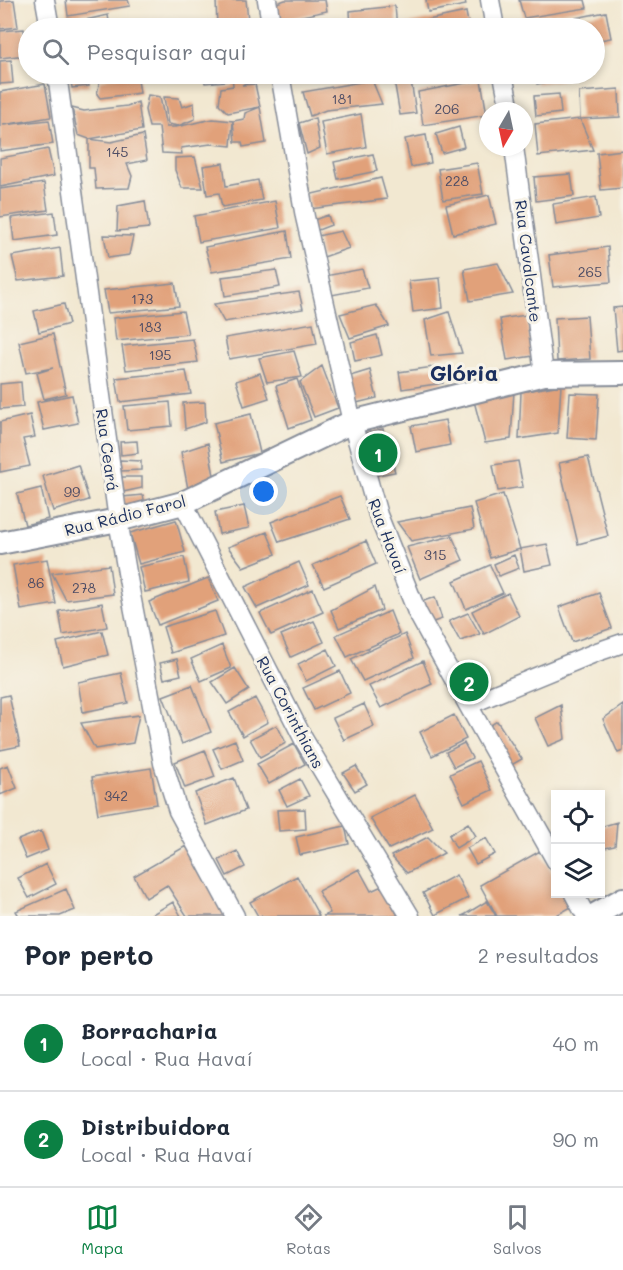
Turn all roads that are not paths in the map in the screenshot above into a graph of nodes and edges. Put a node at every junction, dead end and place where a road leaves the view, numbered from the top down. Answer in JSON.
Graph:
{"nodes":[{"id":1,"x":45,"y":0,"type":"edge"},
{"id":2,"x":267,"y":0,"type":"edge"},
{"id":3,"x":490,"y":0,"type":"edge"},
{"id":4,"x":48,"y":18,"type":"edge"},
{"id":5,"x":270,"y":18,"type":"edge"},
{"id":6,"x":493,"y":18,"type":"edge"},
{"id":7,"x":58,"y":84,"type":"edge"},
{"id":8,"x":282,"y":84,"type":"edge"},
{"id":9,"x":505,"y":84,"type":"edge"},
{"id":10,"x":508,"y":102,"type":"edge"},
{"id":11,"x":515,"y":156,"type":"edge"},
{"id":12,"x":623,"y":372,"type":"edge"},
{"id":13,"x":544,"y":374,"type":"junction"},
{"id":14,"x":352,"y":422,"type":"junction"},
{"id":15,"x":183,"y":503,"type":"junction"},
{"id":16,"x":118,"y":520,"type":"junction"},
{"id":17,"x":0,"y":543,"type":"edge"},
{"id":18,"x":623,"y":643,"type":"edge"},
{"id":19,"x":468,"y":705,"type":"junction"},
{"id":20,"x":551,"y":854,"type":"edge"},
{"id":21,"x":575,"y":898,"type":"edge"},
{"id":22,"x":623,"y":899,"type":"edge"},
{"id":23,"x":236,"y":916,"type":"edge"},
{"id":24,"x":410,"y":916,"type":"edge"},
{"id":25,"x":586,"y":916,"type":"edge"},
{"id":26,"x":592,"y":916,"type":"edge"}],
"edges":[{"from":1,"to":4,"type":"street"},
{"from":2,"to":5,"type":"street"},
{"from":3,"to":6,"type":"street"},
{"from":7,"to":16,"type":"street","name":"Rua Ceará"},
{"from":8,"to":14,"type":"street","name":"Rua Havaí"},
{"from":9,"to":10,"type":"street"},
{"from":11,"to":13,"type":"street","name":"Rua Cavalcante"},
{"from":12,"to":13,"type":"street","name":"Rua Rádio Farol"},
{"from":13,"to":14,"type":"street","name":"Rua Rádio Farol"},
{"from":14,"to":15,"type":"street","name":"Rua Rádio Farol"},
{"from":14,"to":19,"type":"street","name":"Rua Havaí"},
{"from":15,"to":16,"type":"street","name":"Rua Rádio Farol"},
{"from":15,"to":24,"type":"street","name":"Rua Corinthians"},
{"from":16,"to":17,"type":"street","name":"Rua Rádio Farol"},
{"from":16,"to":23,"type":"street","name":"Rua Ceará"},
{"from":18,"to":19,"type":"street"},
{"from":19,"to":20,"type":"street","name":"Rua Havaí"},
{"from":21,"to":25,"type":"street"},
{"from":22,"to":26,"type":"street"}]}
